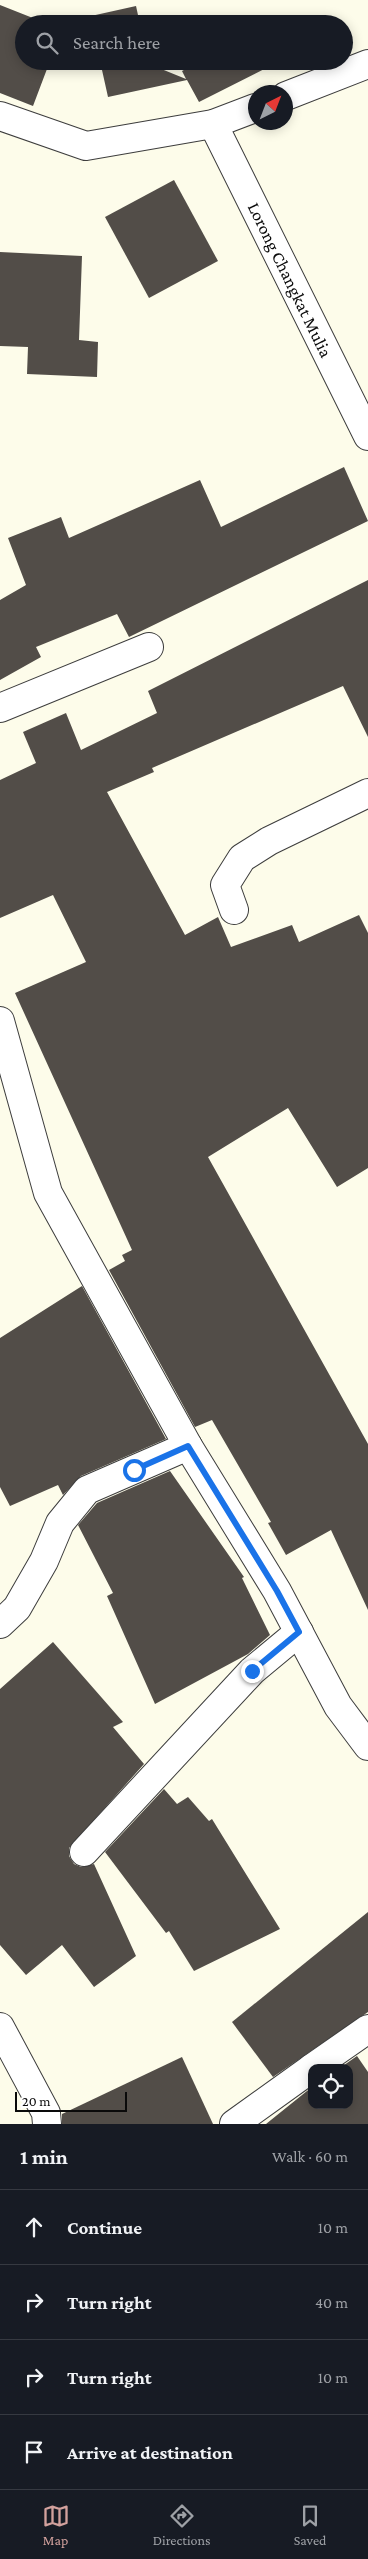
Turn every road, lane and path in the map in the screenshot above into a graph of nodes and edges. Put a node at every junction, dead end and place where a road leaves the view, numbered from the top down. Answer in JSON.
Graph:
{"nodes":[{"id":1,"x":368,"y":64,"type":"edge"},
{"id":2,"x":353,"y":70,"type":"edge"},
{"id":3,"x":353,"y":70,"type":"edge"},
{"id":4,"x":293,"y":93,"type":"edge"},
{"id":5,"x":248,"y":111,"type":"edge"},
{"id":6,"x":0,"y":116,"type":"edge"},
{"id":7,"x":212,"y":124,"type":"junction"},
{"id":8,"x":368,"y":436,"type":"edge"},
{"id":9,"x":149,"y":647,"type":"dead end"},
{"id":10,"x":0,"y":708,"type":"edge"},
{"id":11,"x":368,"y":793,"type":"edge"},
{"id":12,"x":234,"y":910,"type":"dead end"},
{"id":13,"x":0,"y":1021,"type":"edge"},
{"id":14,"x":188,"y":1446,"type":"junction"},
{"id":15,"x":0,"y":1624,"type":"edge"},
{"id":16,"x":299,"y":1632,"type":"junction"},
{"id":17,"x":368,"y":1746,"type":"edge"},
{"id":18,"x":84,"y":1852,"type":"dead end"},
{"id":19,"x":0,"y":2027,"type":"edge"},
{"id":20,"x":368,"y":2030,"type":"edge"},
{"id":21,"x":318,"y":2064,"type":"edge"},
{"id":22,"x":308,"y":2071,"type":"edge"},
{"id":23,"x":47,"y":2124,"type":"edge"},
{"id":24,"x":234,"y":2124,"type":"edge"}],
"edges":[{"from":1,"to":3,"type":"street"},
{"from":2,"to":4,"type":"street"},
{"from":5,"to":7,"type":"street"},
{"from":6,"to":7,"type":"street"},
{"from":7,"to":8,"type":"street","name":"Lorong Changkat Mulia"},
{"from":9,"to":10,"type":"street"},
{"from":11,"to":12,"type":"street"},
{"from":13,"to":14,"type":"street"},
{"from":14,"to":15,"type":"street"},
{"from":14,"to":16,"type":"street"},
{"from":16,"to":17,"type":"street"},
{"from":16,"to":18,"type":"street"},
{"from":19,"to":23,"type":"street"},
{"from":20,"to":21,"type":"street"},
{"from":22,"to":24,"type":"street"}]}
